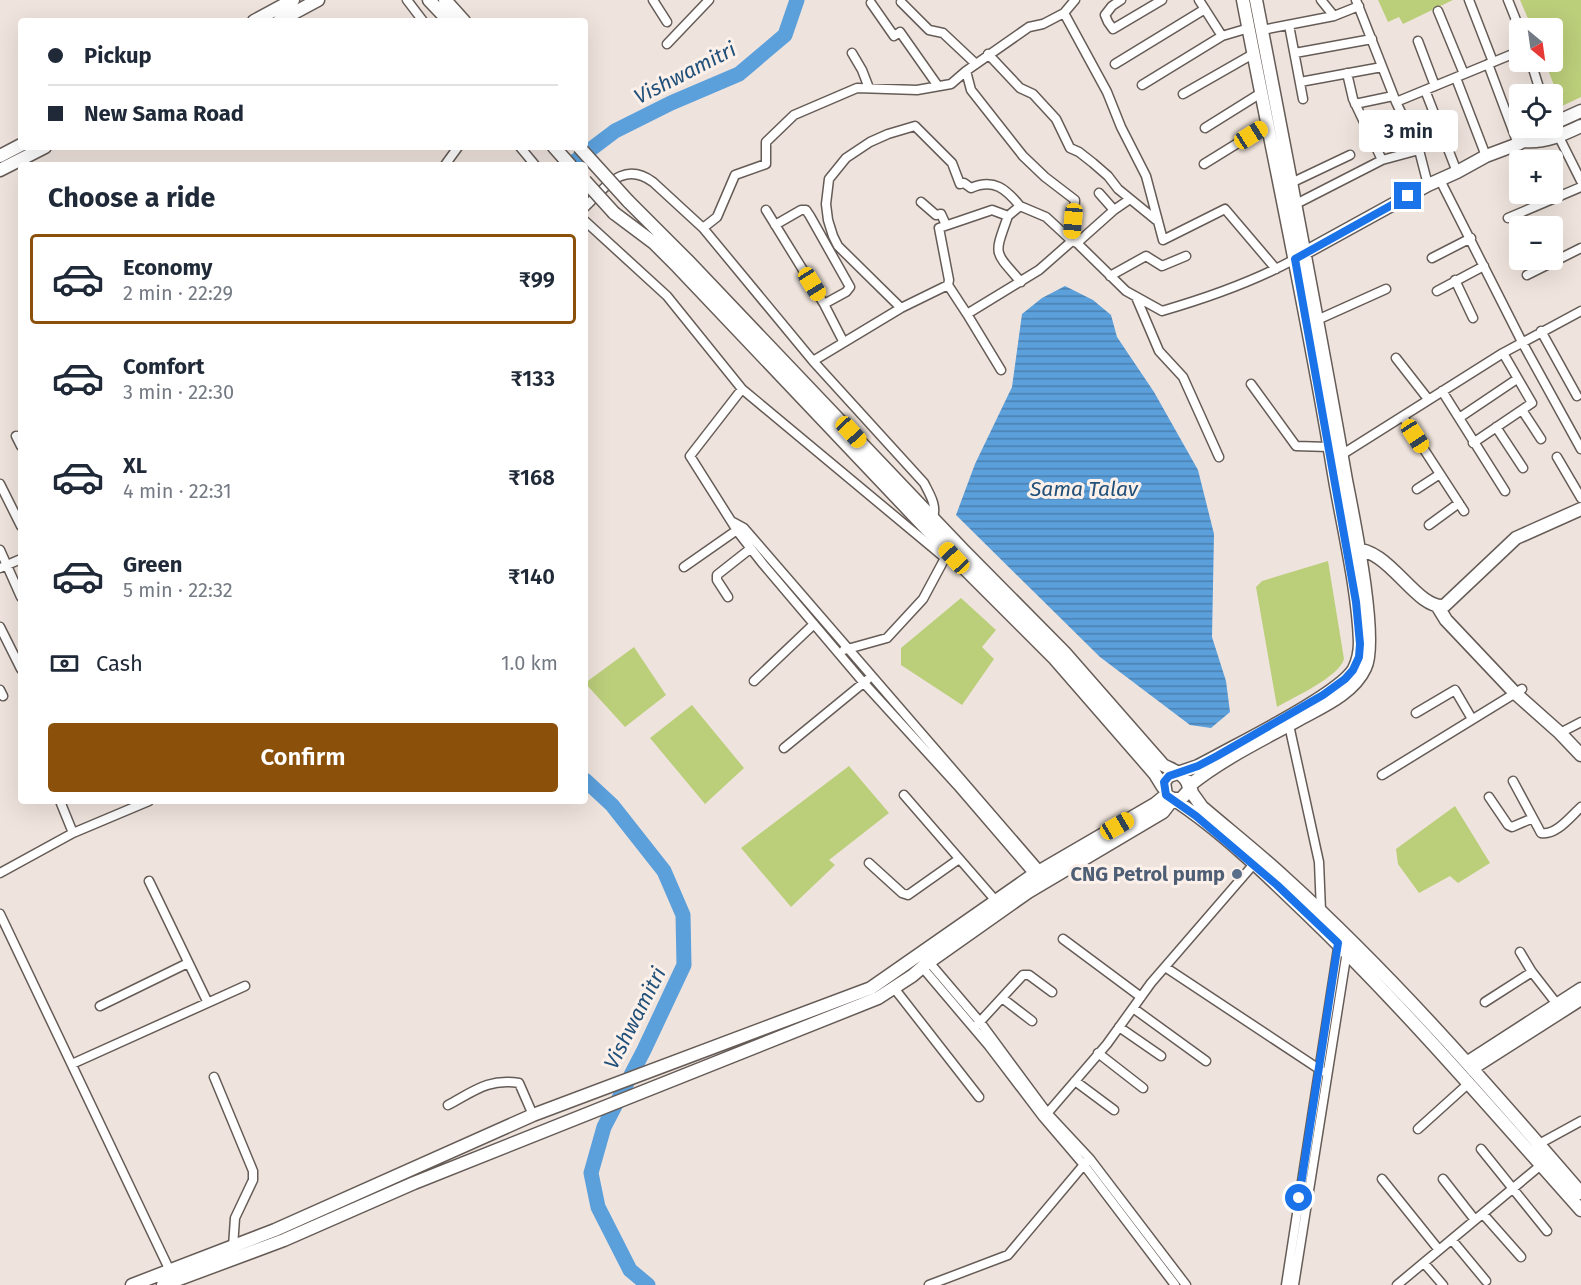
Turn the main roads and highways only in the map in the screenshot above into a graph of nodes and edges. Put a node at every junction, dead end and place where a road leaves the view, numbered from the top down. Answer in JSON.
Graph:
{"nodes":[{"id":1,"x":293,"y":0,"type":"edge"},
{"id":2,"x":318,"y":0,"type":"edge"},
{"id":3,"x":429,"y":0,"type":"edge"},
{"id":4,"x":445,"y":0,"type":"edge"},
{"id":5,"x":1243,"y":0,"type":"edge"},
{"id":6,"x":1256,"y":0,"type":"edge"},
{"id":7,"x":260,"y":18,"type":"edge"},
{"id":8,"x":285,"y":18,"type":"edge"},
{"id":9,"x":446,"y":18,"type":"edge"},
{"id":10,"x":461,"y":18,"type":"edge"},
{"id":11,"x":1270,"y":106,"type":"junction"},
{"id":12,"x":1581,"y":111,"type":"edge"},
{"id":13,"x":1563,"y":119,"type":"edge"},
{"id":14,"x":1581,"y":126,"type":"edge"},
{"id":15,"x":1529,"y":138,"type":"edge"},
{"id":16,"x":1521,"y":143,"type":"junction"},
{"id":17,"x":18,"y":147,"type":"edge"},
{"id":18,"x":39,"y":150,"type":"edge"},
{"id":19,"x":557,"y":150,"type":"edge"},
{"id":20,"x":582,"y":150,"type":"edge"},
{"id":21,"x":0,"y":156,"type":"edge"},
{"id":22,"x":567,"y":162,"type":"edge"},
{"id":23,"x":0,"y":170,"type":"edge"},
{"id":24,"x":588,"y":184,"type":"edge"},
{"id":25,"x":1300,"y":256,"type":"junction"},
{"id":26,"x":1337,"y":458,"type":"junction"},
{"id":27,"x":1581,"y":509,"type":"edge"},
{"id":28,"x":1351,"y":543,"type":"junction"},
{"id":29,"x":1390,"y":567,"type":"junction"},
{"id":30,"x":1362,"y":576,"type":"junction"},
{"id":31,"x":1439,"y":606,"type":"junction"},
{"id":32,"x":1070,"y":667,"type":"junction"},
{"id":33,"x":1100,"y":702,"type":"junction"},
{"id":34,"x":1563,"y":731,"type":"junction"},
{"id":35,"x":1581,"y":746,"type":"edge"},
{"id":36,"x":1581,"y":755,"type":"edge"},
{"id":37,"x":1178,"y":774,"type":"junction"},
{"id":38,"x":1190,"y":785,"type":"junction"},
{"id":39,"x":1167,"y":794,"type":"junction"},
{"id":40,"x":1041,"y":877,"type":"junction"},
{"id":41,"x":1346,"y":944,"type":"junction"},
{"id":42,"x":926,"y":960,"type":"junction"},
{"id":43,"x":1581,"y":989,"type":"edge"},
{"id":44,"x":1581,"y":999,"type":"edge"},
{"id":45,"x":1560,"y":1008,"type":"junction"},
{"id":46,"x":730,"y":1041,"type":"junction"},
{"id":47,"x":734,"y":1056,"type":"junction"},
{"id":48,"x":1471,"y":1065,"type":"junction"},
{"id":49,"x":1581,"y":1193,"type":"edge"},
{"id":50,"x":1581,"y":1210,"type":"edge"},
{"id":51,"x":280,"y":1235,"type":"junction"},
{"id":52,"x":171,"y":1280,"type":"edge"},
{"id":53,"x":132,"y":1285,"type":"edge"}],
"edges":[{"from":1,"to":7,"type":"main road"},
{"from":2,"to":8,"type":"main road"},
{"from":3,"to":9,"type":"main road"},
{"from":4,"to":10,"type":"main road"},
{"from":5,"to":11,"type":"main road"},
{"from":6,"to":11,"type":"main road"},
{"from":11,"to":25,"type":"main road"},
{"from":11,"to":25,"type":"main road"},
{"from":12,"to":13,"type":"main road"},
{"from":14,"to":16,"type":"main road"},
{"from":15,"to":16,"type":"main road"},
{"from":16,"to":25,"type":"main road"},
{"from":17,"to":21,"type":"main road"},
{"from":18,"to":23,"type":"main road"},
{"from":19,"to":22,"type":"main road"},
{"from":20,"to":32,"type":"main road","bridge":true},
{"from":24,"to":32,"type":"main road","bridge":true},
{"from":25,"to":26,"type":"main road"},
{"from":25,"to":26,"type":"main road"},
{"from":26,"to":28,"type":"main road"},
{"from":27,"to":31,"type":"main road"},
{"from":28,"to":29,"type":"main road"},
{"from":28,"to":30,"type":"main road"},
{"from":28,"to":31,"type":"main road"},
{"from":28,"to":37,"type":"main road"},
{"from":29,"to":30,"type":"main road"},
{"from":29,"to":31,"type":"main road"},
{"from":30,"to":38,"type":"main road"},
{"from":31,"to":34,"type":"main road"},
{"from":32,"to":33,"type":"main road"},
{"from":33,"to":37,"type":"main road"},
{"from":33,"to":39,"type":"main road"},
{"from":34,"to":35,"type":"main road"},
{"from":34,"to":36,"type":"main road"},
{"from":37,"to":38,"type":"main road"},
{"from":37,"to":39,"type":"main road"},
{"from":38,"to":39,"type":"main road"},
{"from":38,"to":41,"type":"main road"},
{"from":39,"to":40,"type":"main road"},
{"from":39,"to":41,"type":"main road"},
{"from":40,"to":42,"type":"main road"},
{"from":40,"to":42,"type":"main road"},
{"from":41,"to":48,"type":"main road"},
{"from":41,"to":50,"type":"main road"},
{"from":42,"to":46,"type":"main road"},
{"from":42,"to":47,"type":"main road"},
{"from":43,"to":45,"type":"main road"},
{"from":44,"to":45,"type":"main road"},
{"from":45,"to":48,"type":"main road"},
{"from":46,"to":47,"type":"main road"},
{"from":46,"to":51,"type":"main road"},
{"from":47,"to":51,"type":"main road"},
{"from":48,"to":49,"type":"main road"},
{"from":51,"to":52,"type":"main road"},
{"from":51,"to":52,"type":"main road"},
{"from":52,"to":53,"type":"main road"}]}
